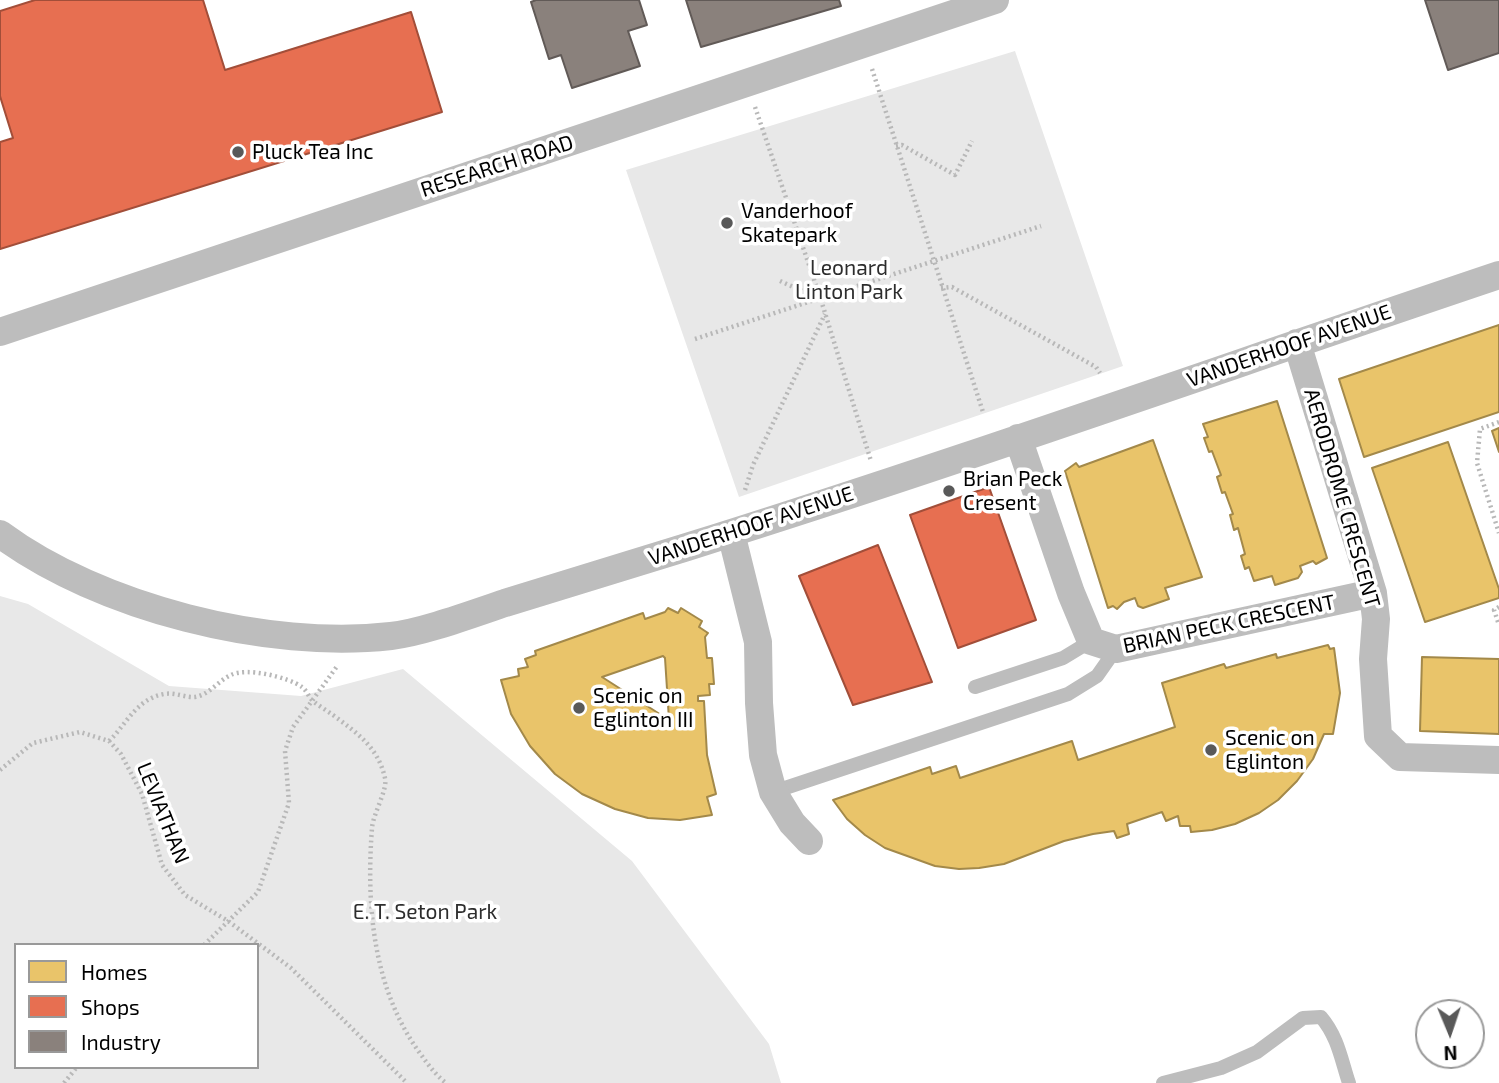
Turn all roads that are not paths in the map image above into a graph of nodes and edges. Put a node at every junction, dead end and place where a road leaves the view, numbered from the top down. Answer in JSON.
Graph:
{"nodes":[{"id":1,"x":995,"y":0,"type":"edge"},
{"id":2,"x":1499,"y":275,"type":"edge"},
{"id":3,"x":0,"y":332,"type":"edge"},
{"id":4,"x":1297,"y":343,"type":"junction"},
{"id":5,"x":1018,"y":438,"type":"junction"},
{"id":6,"x":732,"y":533,"type":"junction"},
{"id":7,"x":0,"y":534,"type":"edge"},
{"id":8,"x":1373,"y":593,"type":"junction"},
{"id":9,"x":1103,"y":645,"type":"junction"},
{"id":10,"x":975,"y":687,"type":"dead end"},
{"id":11,"x":1499,"y":760,"type":"edge"},
{"id":12,"x":773,"y":792,"type":"junction"},
{"id":13,"x":809,"y":841,"type":"dead end"},
{"id":14,"x":1163,"y":1083,"type":"edge"},
{"id":15,"x":1349,"y":1083,"type":"edge"}],
"edges":[{"from":1,"to":3,"type":"street","name":"RESEARCH ROAD"},
{"from":2,"to":4,"type":"street","name":"VANDERHOOF AVENUE"},
{"from":4,"to":5,"type":"street","name":"VANDERHOOF AVENUE"},
{"from":4,"to":8,"type":"street","name":"AERODROME CRESCENT"},
{"from":5,"to":6,"type":"street","name":"VANDERHOOF AVENUE"},
{"from":5,"to":9,"type":"street","name":"BRIAN PECK CRESCENT"},
{"from":6,"to":7,"type":"street","name":"VANDERHOOF AVENUE"},
{"from":6,"to":12,"type":"street"},
{"from":8,"to":9,"type":"street","name":"BRIAN PECK CRESCENT"},
{"from":8,"to":11,"type":"street","name":"AERODROME CRESCENT"},
{"from":9,"to":10,"type":"lane"},
{"from":9,"to":12,"type":"lane"},
{"from":12,"to":13,"type":"street"},
{"from":14,"to":15,"type":"lane"}]}
